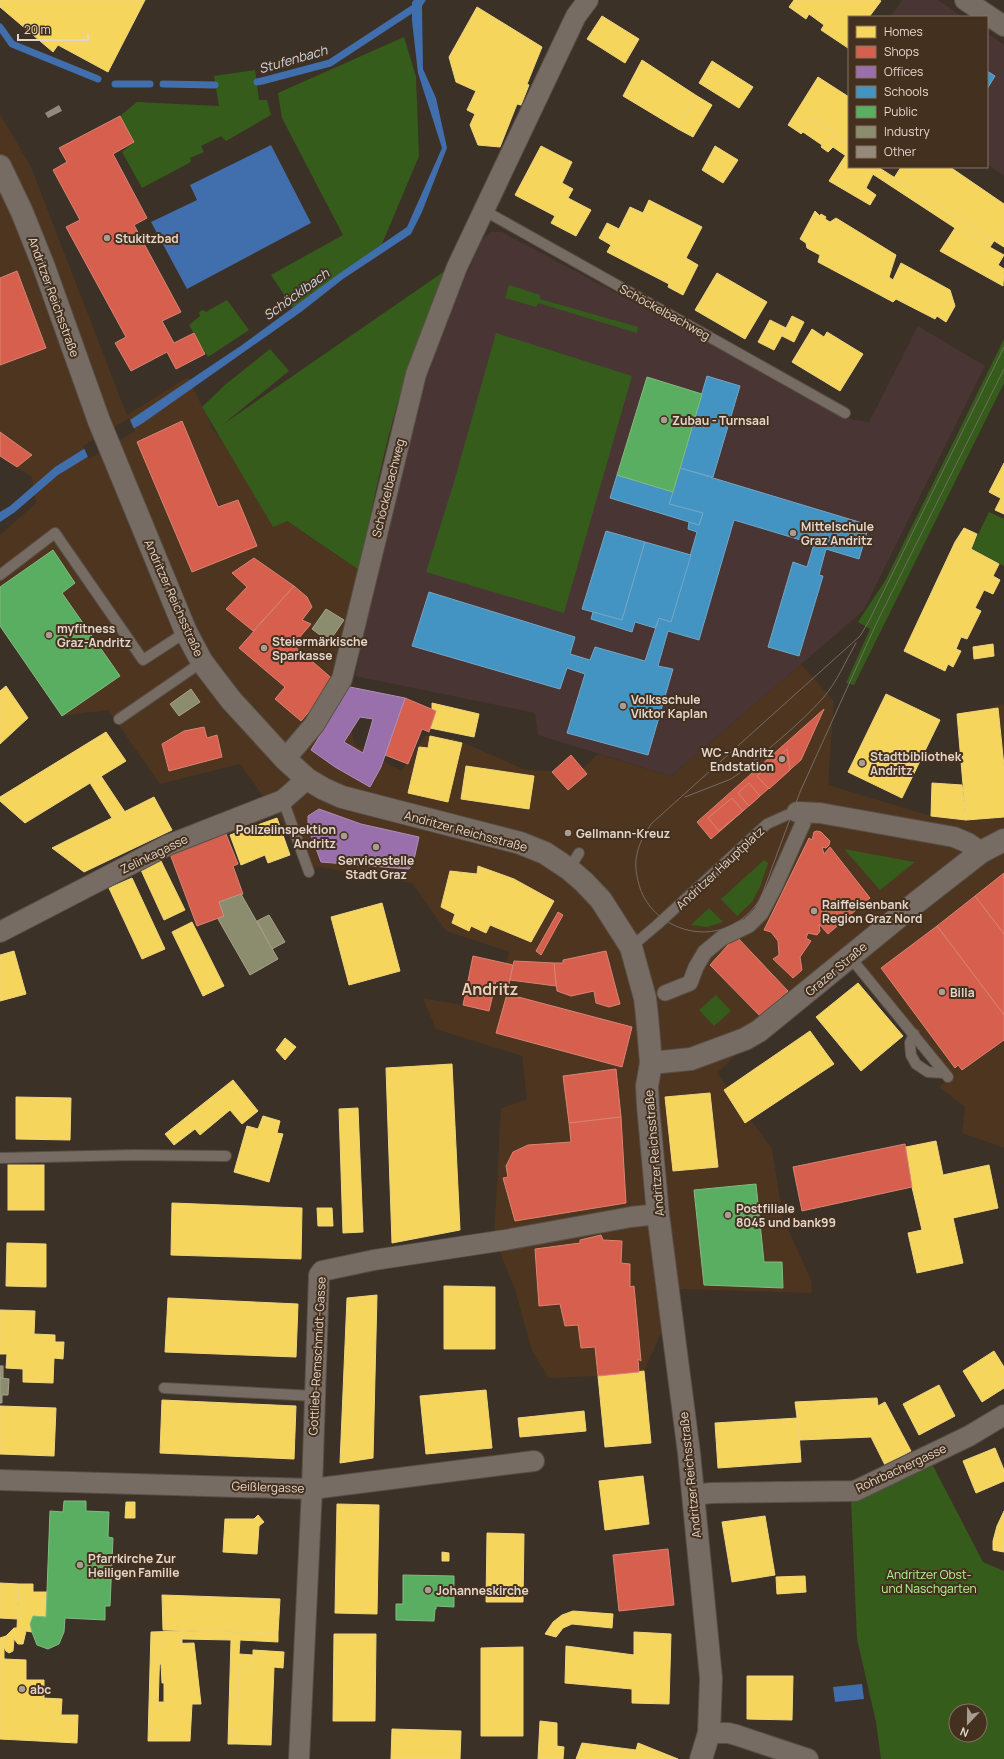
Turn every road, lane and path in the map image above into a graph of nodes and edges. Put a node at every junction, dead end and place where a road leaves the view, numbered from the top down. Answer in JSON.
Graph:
{"nodes":[{"id":1,"x":588,"y":0,"type":"edge"},
{"id":2,"x":965,"y":0,"type":"edge"},
{"id":3,"x":1004,"y":26,"type":"edge"},
{"id":4,"x":0,"y":166,"type":"edge"},
{"id":5,"x":485,"y":211,"type":"junction"},
{"id":6,"x":845,"y":413,"type":"dead end"},
{"id":7,"x":0,"y":575,"type":"edge"},
{"id":8,"x":186,"y":632,"type":"junction"},
{"id":9,"x":202,"y":662,"type":"junction"},
{"id":10,"x":119,"y":720,"type":"dead end"},
{"id":11,"x":285,"y":759,"type":"junction"},
{"id":12,"x":307,"y":779,"type":"junction"},
{"id":13,"x":283,"y":800,"type":"junction"},
{"id":14,"x":800,"y":817,"type":"junction"},
{"id":15,"x":1004,"y":840,"type":"edge"},
{"id":16,"x":981,"y":852,"type":"junction"},
{"id":17,"x":309,"y":872,"type":"dead end"},
{"id":18,"x":0,"y":932,"type":"edge"},
{"id":19,"x":631,"y":947,"type":"junction"},
{"id":20,"x":850,"y":957,"type":"junction"},
{"id":21,"x":665,"y":993,"type":"dead end"},
{"id":22,"x":914,"y":1034,"type":"junction"},
{"id":23,"x":651,"y":1063,"type":"junction"},
{"id":24,"x":226,"y":1156,"type":"dead end"},
{"id":25,"x":0,"y":1158,"type":"edge"},
{"id":26,"x":658,"y":1214,"type":"junction"},
{"id":27,"x":164,"y":1388,"type":"dead end"},
{"id":28,"x":315,"y":1396,"type":"junction"},
{"id":29,"x":1004,"y":1415,"type":"edge"},
{"id":30,"x":534,"y":1461,"type":"dead end"},
{"id":31,"x":0,"y":1480,"type":"edge"},
{"id":32,"x":312,"y":1489,"type":"junction"},
{"id":33,"x":694,"y":1495,"type":"junction"},
{"id":34,"x":709,"y":1734,"type":"junction"},
{"id":35,"x":299,"y":1759,"type":"edge"},
{"id":36,"x":701,"y":1759,"type":"edge"},
{"id":37,"x":808,"y":1759,"type":"edge"}],
"edges":[{"from":1,"to":5,"type":"street","name":"Schöckelbachweg"},
{"from":2,"to":3,"type":"street"},
{"from":4,"to":8,"type":"street","name":"Andritzer Reichsstraße"},
{"from":5,"to":6,"type":"lane","name":"Schöckelbachweg"},
{"from":5,"to":11,"type":"street","name":"Schöckelbachweg"},
{"from":7,"to":8,"type":"lane"},
{"from":8,"to":9,"type":"street","name":"Andritzer Reichsstraße"},
{"from":9,"to":10,"type":"lane"},
{"from":9,"to":11,"type":"street","name":"Andritzer Reichsstraße"},
{"from":11,"to":12,"type":"street","name":"Andritzer Reichsstraße"},
{"from":12,"to":13,"type":"street","name":"Zelinkagasse"},
{"from":12,"to":19,"type":"street","name":"Andritzer Reichsstraße"},
{"from":13,"to":17,"type":"lane"},
{"from":13,"to":18,"type":"street","name":"Zelinkagasse"},
{"from":14,"to":16,"type":"street","name":"Andritzer Hauptplatz"},
{"from":14,"to":19,"type":"lane","name":"Andritzer Hauptplatz"},
{"from":14,"to":21,"type":"street"},
{"from":15,"to":16,"type":"street","name":"Grazer Straße"},
{"from":16,"to":20,"type":"street","name":"Grazer Straße"},
{"from":19,"to":23,"type":"street","name":"Andritzer Reichsstraße"},
{"from":20,"to":22,"type":"lane"},
{"from":20,"to":23,"type":"street","name":"Grazer Straße"},
{"from":22,"to":22,"type":"lane"},
{"from":23,"to":26,"type":"street","name":"Andritzer Reichsstraße"},
{"from":24,"to":25,"type":"lane"},
{"from":26,"to":28,"type":"street","name":"Gottlieb-Remschmidt-Gasse"},
{"from":26,"to":33,"type":"street","name":"Andritzer Reichsstraße"},
{"from":27,"to":28,"type":"lane"},
{"from":28,"to":32,"type":"street","name":"Gottlieb-Remschmidt-Gasse"},
{"from":29,"to":33,"type":"street","name":"Rohrbachergasse"},
{"from":30,"to":32,"type":"street","name":"Geißlergasse"},
{"from":31,"to":32,"type":"street","name":"Geißlergasse"},
{"from":32,"to":35,"type":"street","name":"Gottlieb-Remschmidt-Gasse"},
{"from":33,"to":34,"type":"street","name":"Andritzer Reichsstraße"},
{"from":34,"to":36,"type":"street","name":"Andritzer Reichsstraße"},
{"from":34,"to":37,"type":"street"}]}
